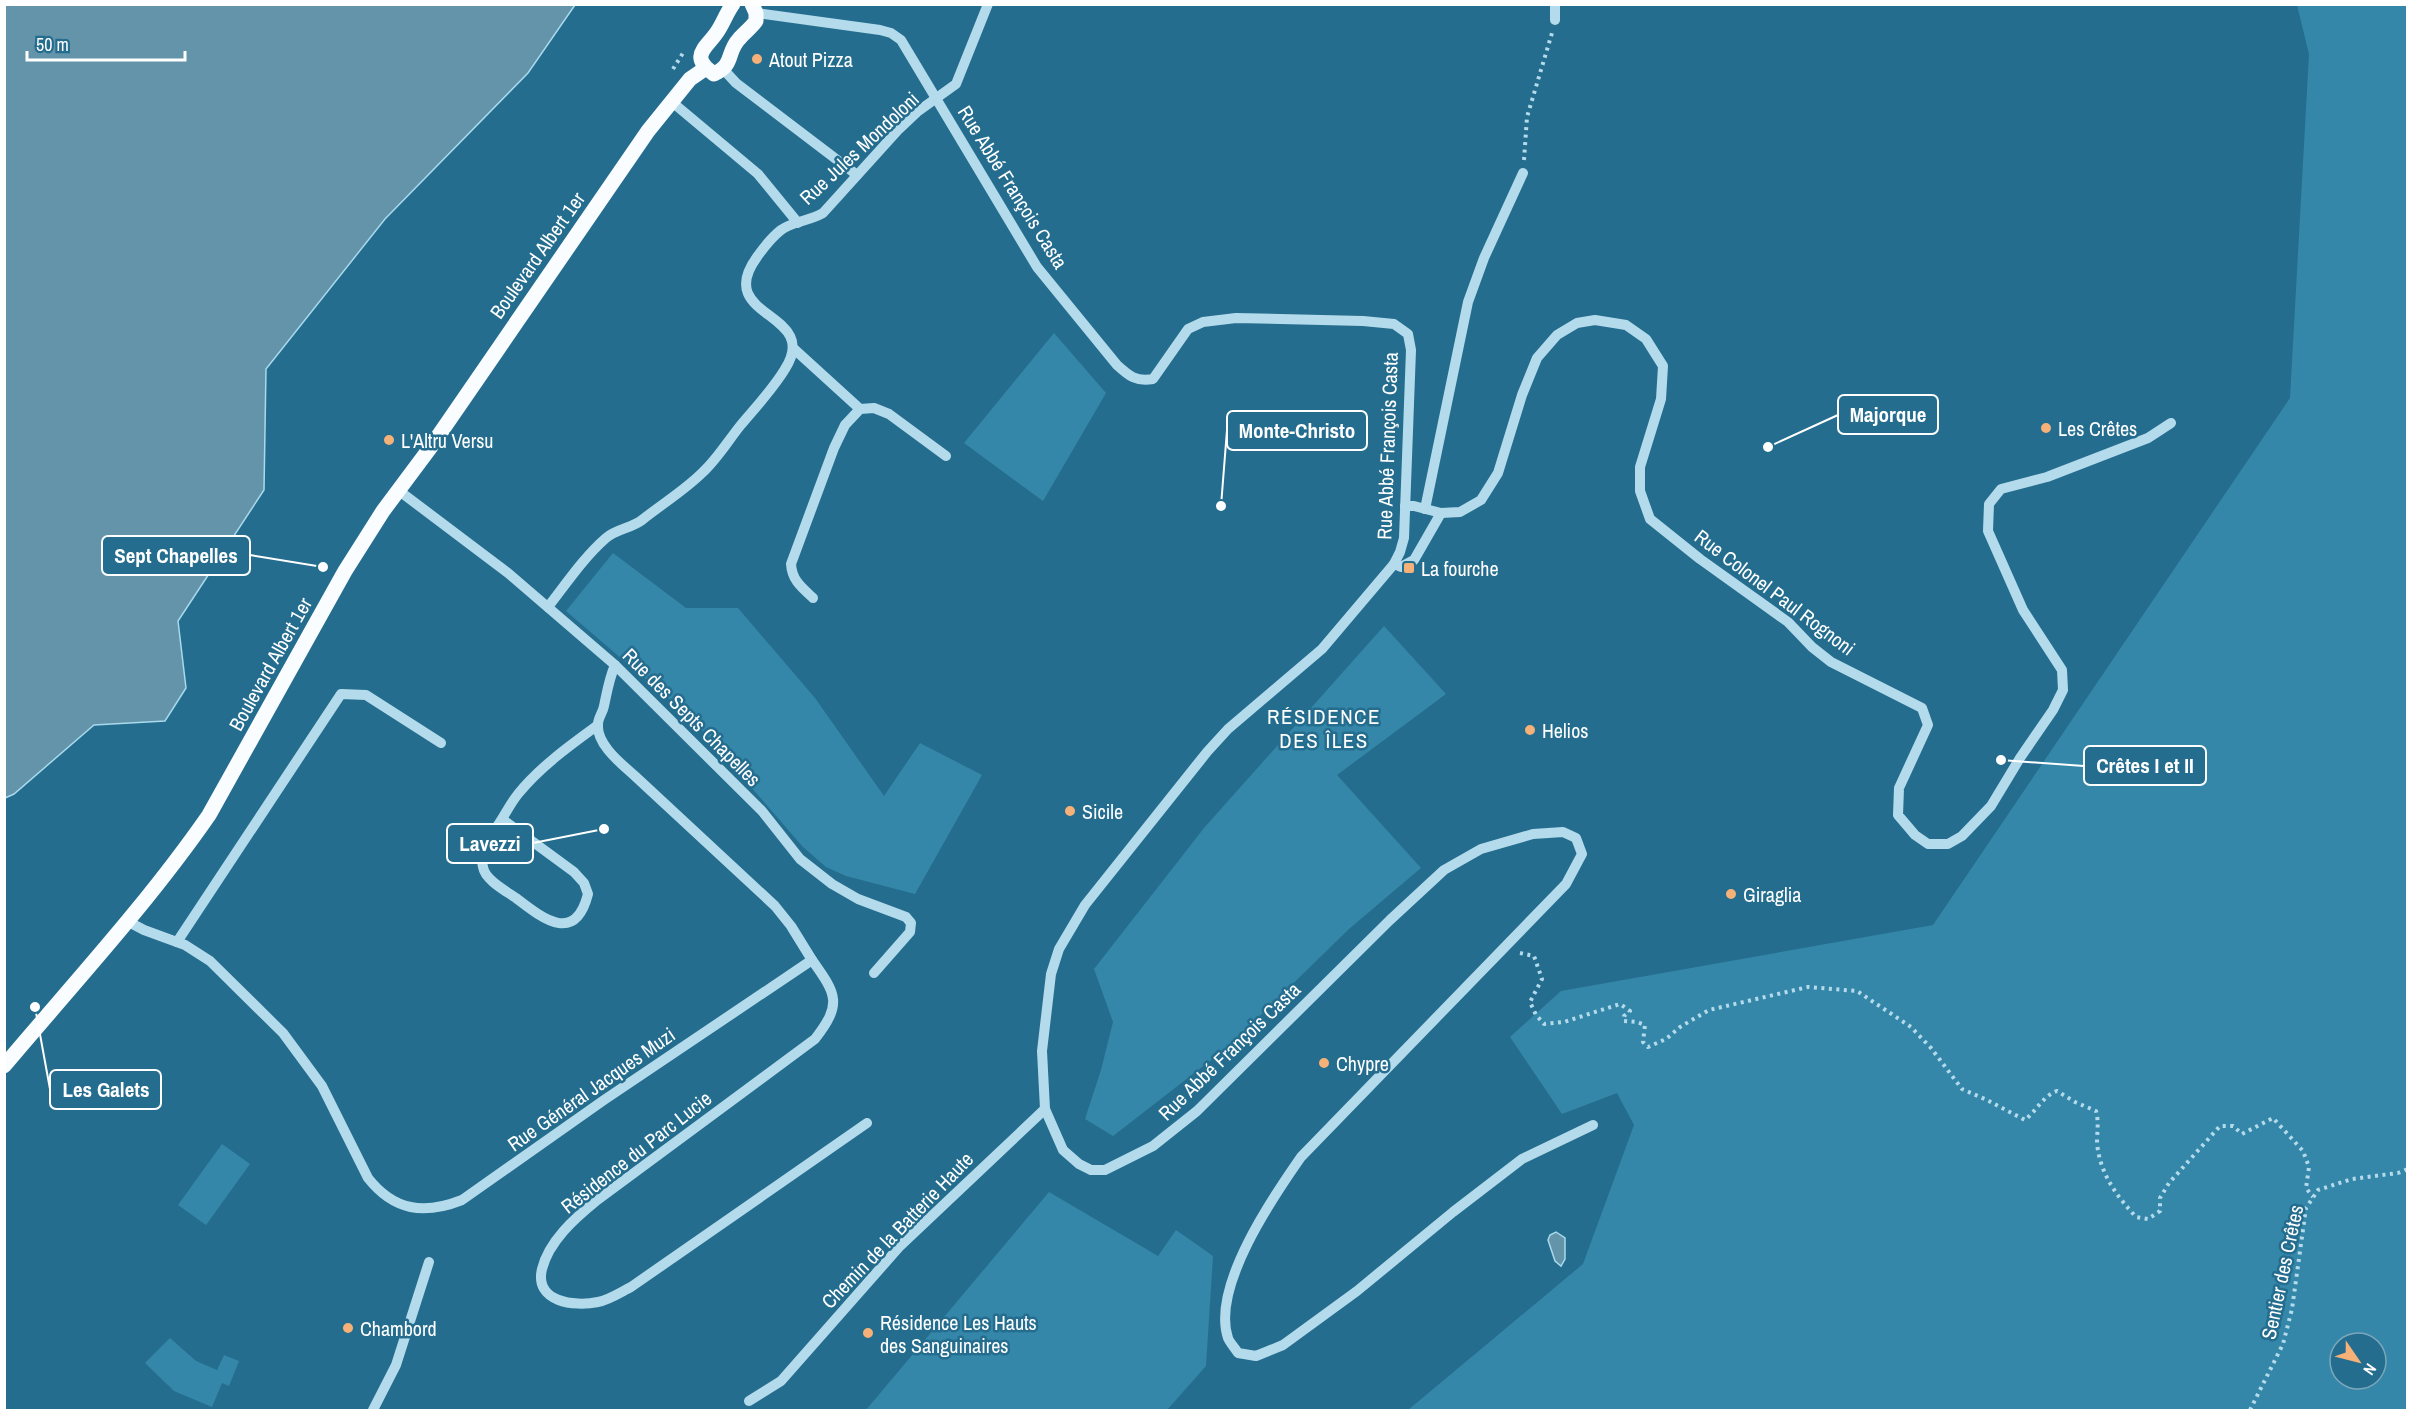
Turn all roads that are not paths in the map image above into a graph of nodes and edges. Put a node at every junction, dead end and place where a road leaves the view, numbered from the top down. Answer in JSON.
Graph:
{"nodes":[{"id":1,"x":733,"y":4,"type":"edge"},
{"id":2,"x":988,"y":4,"type":"edge"},
{"id":3,"x":1556,"y":4,"type":"edge"},
{"id":4,"x":754,"y":9,"type":"edge"},
{"id":5,"x":1555,"y":20,"type":"road end"},
{"id":6,"x":706,"y":68,"type":"junction"},
{"id":7,"x":724,"y":70,"type":"junction"},
{"id":8,"x":937,"y":99,"type":"junction"},
{"id":9,"x":672,"y":102,"type":"junction"},
{"id":10,"x":1524,"y":173,"type":"road end"},
{"id":11,"x":857,"y":175,"type":"junction"},
{"id":12,"x":798,"y":223,"type":"junction"},
{"id":13,"x":793,"y":348,"type":"junction"},
{"id":14,"x":860,"y":409,"type":"junction"},
{"id":15,"x":2171,"y":423,"type":"dead end"},
{"id":16,"x":946,"y":456,"type":"dead end"},
{"id":17,"x":398,"y":490,"type":"junction"},
{"id":18,"x":1405,"y":506,"type":"junction"},
{"id":19,"x":1425,"y":509,"type":"junction"},
{"id":20,"x":1441,"y":513,"type":"junction"},
{"id":21,"x":1394,"y":564,"type":"junction"},
{"id":22,"x":813,"y":598,"type":"dead end"},
{"id":23,"x":548,"y":607,"type":"junction"},
{"id":24,"x":615,"y":665,"type":"junction"},
{"id":25,"x":597,"y":725,"type":"junction"},
{"id":26,"x":441,"y":743,"type":"dead end"},
{"id":27,"x":502,"y":819,"type":"junction"},
{"id":28,"x":127,"y":921,"type":"junction"},
{"id":29,"x":177,"y":942,"type":"junction"},
{"id":30,"x":812,"y":960,"type":"junction"},
{"id":31,"x":874,"y":972,"type":"dead end"},
{"id":32,"x":4,"y":1066,"type":"edge"},
{"id":33,"x":1045,"y":1109,"type":"junction"},
{"id":34,"x":867,"y":1123,"type":"dead end"},
{"id":35,"x":1593,"y":1125,"type":"dead end"},
{"id":36,"x":429,"y":1262,"type":"dead end"},
{"id":37,"x":749,"y":1401,"type":"dead end"},
{"id":38,"x":373,"y":1410,"type":"edge"}],
"edges":[{"from":1,"to":6,"type":"main road"},
{"from":2,"to":8,"type":"street","name":"Rue Jules Mondoloni"},
{"from":3,"to":5,"type":"street"},
{"from":4,"to":7,"type":"main road"},
{"from":4,"to":8,"type":"street"},
{"from":6,"to":7,"type":"main road"},
{"from":6,"to":9,"type":"main road","name":"Boulevard Albert 1er"},
{"from":7,"to":11,"type":"street"},
{"from":8,"to":11,"type":"street","name":"Rue Jules Mondoloni"},
{"from":8,"to":18,"type":"street","name":"Rue Abbé François Casta"},
{"from":9,"to":12,"type":"street"},
{"from":9,"to":17,"type":"main road","name":"Boulevard Albert 1er"},
{"from":10,"to":19,"type":"street"},
{"from":11,"to":12,"type":"street","name":"Rue Jules Mondoloni"},
{"from":12,"to":13,"type":"street","name":"Rue Jules Mondoloni"},
{"from":13,"to":14,"type":"street","name":"Rue Jules Mondoloni"},
{"from":13,"to":23,"type":"street"},
{"from":14,"to":16,"type":"street"},
{"from":14,"to":22,"type":"street"},
{"from":15,"to":20,"type":"street","name":"Rue Colonel Paul Rognoni"},
{"from":17,"to":23,"type":"street","name":"Rue des Septs Chapelles"},
{"from":17,"to":28,"type":"main road","name":"Boulevard Albert 1er"},
{"from":18,"to":19,"type":"street","name":"Rue Colonel Paul Rognoni"},
{"from":18,"to":21,"type":"street","name":"Rue Abbé François Casta"},
{"from":19,"to":20,"type":"street","name":"Rue Colonel Paul Rognoni"},
{"from":20,"to":21,"type":"street"},
{"from":21,"to":33,"type":"street","name":"Rue Abbé François Casta"},
{"from":23,"to":24,"type":"street","name":"Rue des Septs Chapelles"},
{"from":24,"to":25,"type":"street"},
{"from":24,"to":31,"type":"street","name":"Rue des Septs Chapelles"},
{"from":25,"to":27,"type":"street"},
{"from":25,"to":30,"type":"street"},
{"from":26,"to":29,"type":"street"},
{"from":27,"to":27,"type":"street"},
{"from":28,"to":29,"type":"street","name":"Rue Général Jacques Muzi"},
{"from":28,"to":32,"type":"main road","name":"Boulevard Albert 1er"},
{"from":29,"to":30,"type":"street","name":"Rue Général Jacques Muzi"},
{"from":30,"to":34,"type":"street","name":"Résidence du Parc Lucie"},
{"from":33,"to":35,"type":"street","name":"Rue Abbé François Casta"},
{"from":33,"to":37,"type":"street","name":"Chemin de la Batterie Haute"},
{"from":36,"to":38,"type":"street"}]}
